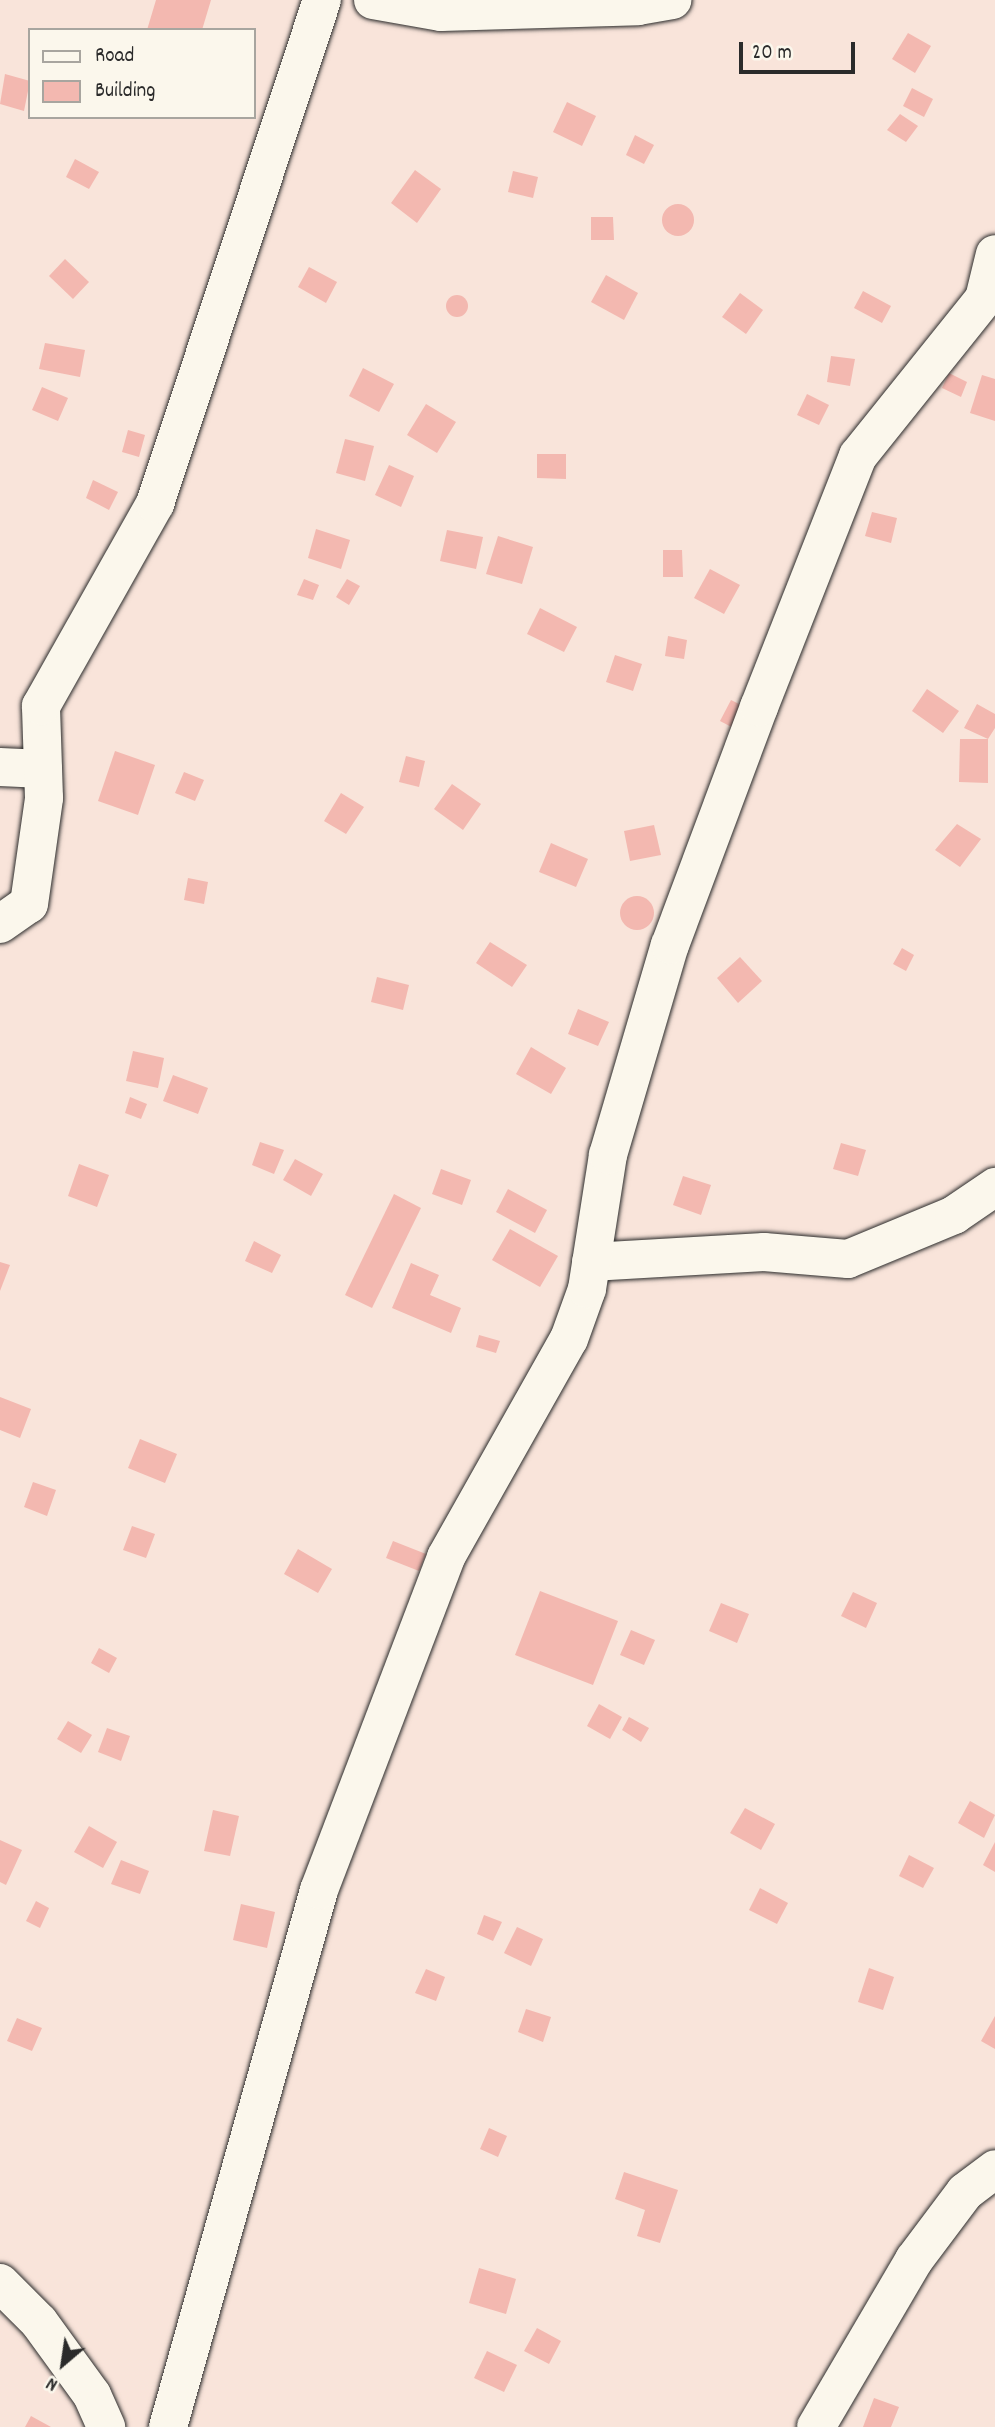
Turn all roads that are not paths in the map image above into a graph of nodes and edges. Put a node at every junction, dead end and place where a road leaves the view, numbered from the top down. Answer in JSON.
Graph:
{"nodes":[{"id":1,"x":322,"y":0,"type":"edge"},
{"id":2,"x":373,"y":0,"type":"edge"},
{"id":3,"x":672,"y":0,"type":"edge"},
{"id":4,"x":995,"y":254,"type":"edge"},
{"id":5,"x":0,"y":767,"type":"edge"},
{"id":6,"x":43,"y":769,"type":"junction"},
{"id":7,"x":0,"y":924,"type":"edge"},
{"id":8,"x":995,"y":1187,"type":"edge"},
{"id":9,"x":591,"y":1262,"type":"junction"},
{"id":10,"x":995,"y":2169,"type":"edge"},
{"id":11,"x":0,"y":2283,"type":"edge"},
{"id":12,"x":106,"y":2427,"type":"edge"},
{"id":13,"x":168,"y":2427,"type":"edge"},
{"id":14,"x":816,"y":2427,"type":"edge"}],
"edges":[{"from":1,"to":6,"type":"street"},
{"from":2,"to":3,"type":"street"},
{"from":4,"to":9,"type":"street"},
{"from":5,"to":6,"type":"street"},
{"from":6,"to":7,"type":"street"},
{"from":8,"to":9,"type":"street"},
{"from":9,"to":13,"type":"street"},
{"from":10,"to":14,"type":"street"},
{"from":11,"to":12,"type":"street"}]}
